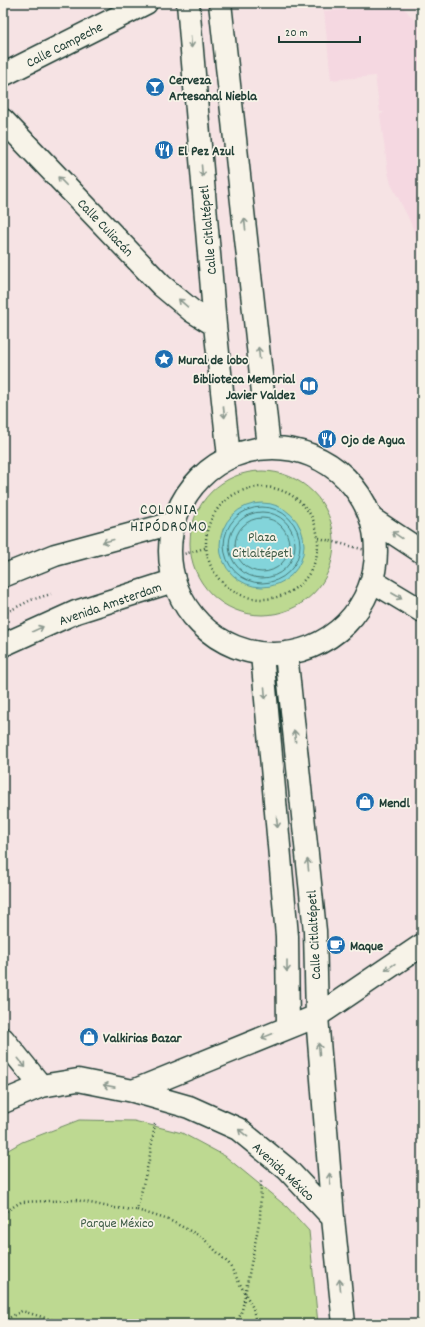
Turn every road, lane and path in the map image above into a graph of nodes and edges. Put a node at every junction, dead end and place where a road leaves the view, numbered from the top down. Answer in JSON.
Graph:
{"nodes":[{"id":1,"x":146,"y":3,"type":"edge"},
{"id":2,"x":188,"y":3,"type":"edge"},
{"id":3,"x":220,"y":3,"type":"edge"},
{"id":4,"x":3,"y":75,"type":"edge"},
{"id":5,"x":3,"y":120,"type":"edge"},
{"id":6,"x":215,"y":325,"type":"junction"},
{"id":7,"x":269,"y":447,"type":"junction"},
{"id":8,"x":229,"y":457,"type":"junction"},
{"id":9,"x":313,"y":517,"type":"joint"},
{"id":10,"x":372,"y":519,"type":"junction"},
{"id":11,"x":173,"y":523,"type":"junction"},
{"id":12,"x":422,"y":552,"type":"edge"},
{"id":13,"x":3,"y":576,"type":"edge"},
{"id":14,"x":173,"y":581,"type":"junction"},
{"id":15,"x":372,"y":581,"type":"junction"},
{"id":16,"x":422,"y":611,"type":"edge"},
{"id":17,"x":3,"y":645,"type":"edge"},
{"id":18,"x":286,"y":653,"type":"junction"},
{"id":19,"x":262,"y":654,"type":"junction"},
{"id":20,"x":315,"y":931,"type":"junction"},
{"id":21,"x":287,"y":936,"type":"junction"},
{"id":22,"x":422,"y":945,"type":"edge"},
{"id":23,"x":316,"y":1016,"type":"junction"},
{"id":24,"x":288,"y":1027,"type":"junction"},
{"id":25,"x":3,"y":1039,"type":"edge"},
{"id":26,"x":41,"y":1086,"type":"junction"},
{"id":27,"x":133,"y":1091,"type":"junction"},
{"id":28,"x":3,"y":1102,"type":"edge"},
{"id":29,"x":156,"y":1121,"type":"dead end"},
{"id":30,"x":261,"y":1181,"type":"dead end"},
{"id":31,"x":137,"y":1210,"type":"junction"},
{"id":32,"x":3,"y":1213,"type":"edge"},
{"id":33,"x":333,"y":1218,"type":"junction"},
{"id":34,"x":245,"y":1293,"type":"junction"},
{"id":35,"x":3,"y":1320,"type":"edge"},
{"id":36,"x":60,"y":1324,"type":"edge"},
{"id":37,"x":237,"y":1324,"type":"edge"},
{"id":38,"x":256,"y":1324,"type":"edge"},
{"id":39,"x":344,"y":1324,"type":"edge"}],
"edges":[{"from":1,"to":4,"type":"street","name":"Calle Campeche"},
{"from":2,"to":6,"type":"street","name":"Calle Citlaltépetl","one_way":true},
{"from":7,"to":3,"type":"street","one_way":true},
{"from":6,"to":5,"type":"street","name":"Calle Culiacán","one_way":true},
{"from":6,"to":8,"type":"street","name":"Calle Citlaltépetl","one_way":true},
{"from":7,"to":8,"type":"street"},
{"from":7,"to":10,"type":"street"},
{"from":8,"to":11,"type":"street"},
{"from":9,"to":9,"type":"path"},
{"from":12,"to":10,"type":"street","one_way":true},
{"from":10,"to":15,"type":"street"},
{"from":11,"to":13,"type":"street","one_way":true},
{"from":11,"to":14,"type":"street"},
{"from":17,"to":14,"type":"street","name":"Avenida Amsterdam","one_way":true},
{"from":14,"to":19,"type":"street"},
{"from":15,"to":16,"type":"street","one_way":true},
{"from":15,"to":18,"type":"street"},
{"from":18,"to":19,"type":"street"},
{"from":20,"to":18,"type":"street","name":"Calle Citlaltépetl","one_way":true},
{"from":19,"to":21,"type":"street","name":"Calle Citlaltépetl","one_way":true},
{"from":20,"to":21,"type":"street"},
{"from":20,"to":23,"type":"street","name":"Calle Citlaltépetl"},
{"from":21,"to":24,"type":"street","name":"Calle Citlaltépetl","one_way":true},
{"from":22,"to":23,"type":"street","one_way":true},
{"from":23,"to":24,"type":"street"},
{"from":33,"to":23,"type":"street","name":"Calle Citlaltépetl","one_way":true},
{"from":24,"to":27,"type":"street","one_way":true},
{"from":25,"to":26,"type":"street","one_way":true},
{"from":27,"to":26,"type":"street","name":"Avenida México","one_way":true},
{"from":26,"to":28,"type":"street","name":"Avenida México"},
{"from":33,"to":27,"type":"street","name":"Avenida México","one_way":true},
{"from":29,"to":31,"type":"path"},
{"from":30,"to":34,"type":"path"},
{"from":31,"to":32,"type":"path"},
{"from":31,"to":34,"type":"path"},
{"from":39,"to":33,"type":"street","one_way":true},
{"from":34,"to":37,"type":"path"},
{"from":34,"to":38,"type":"path"},
{"from":35,"to":36,"type":"path"}]}
